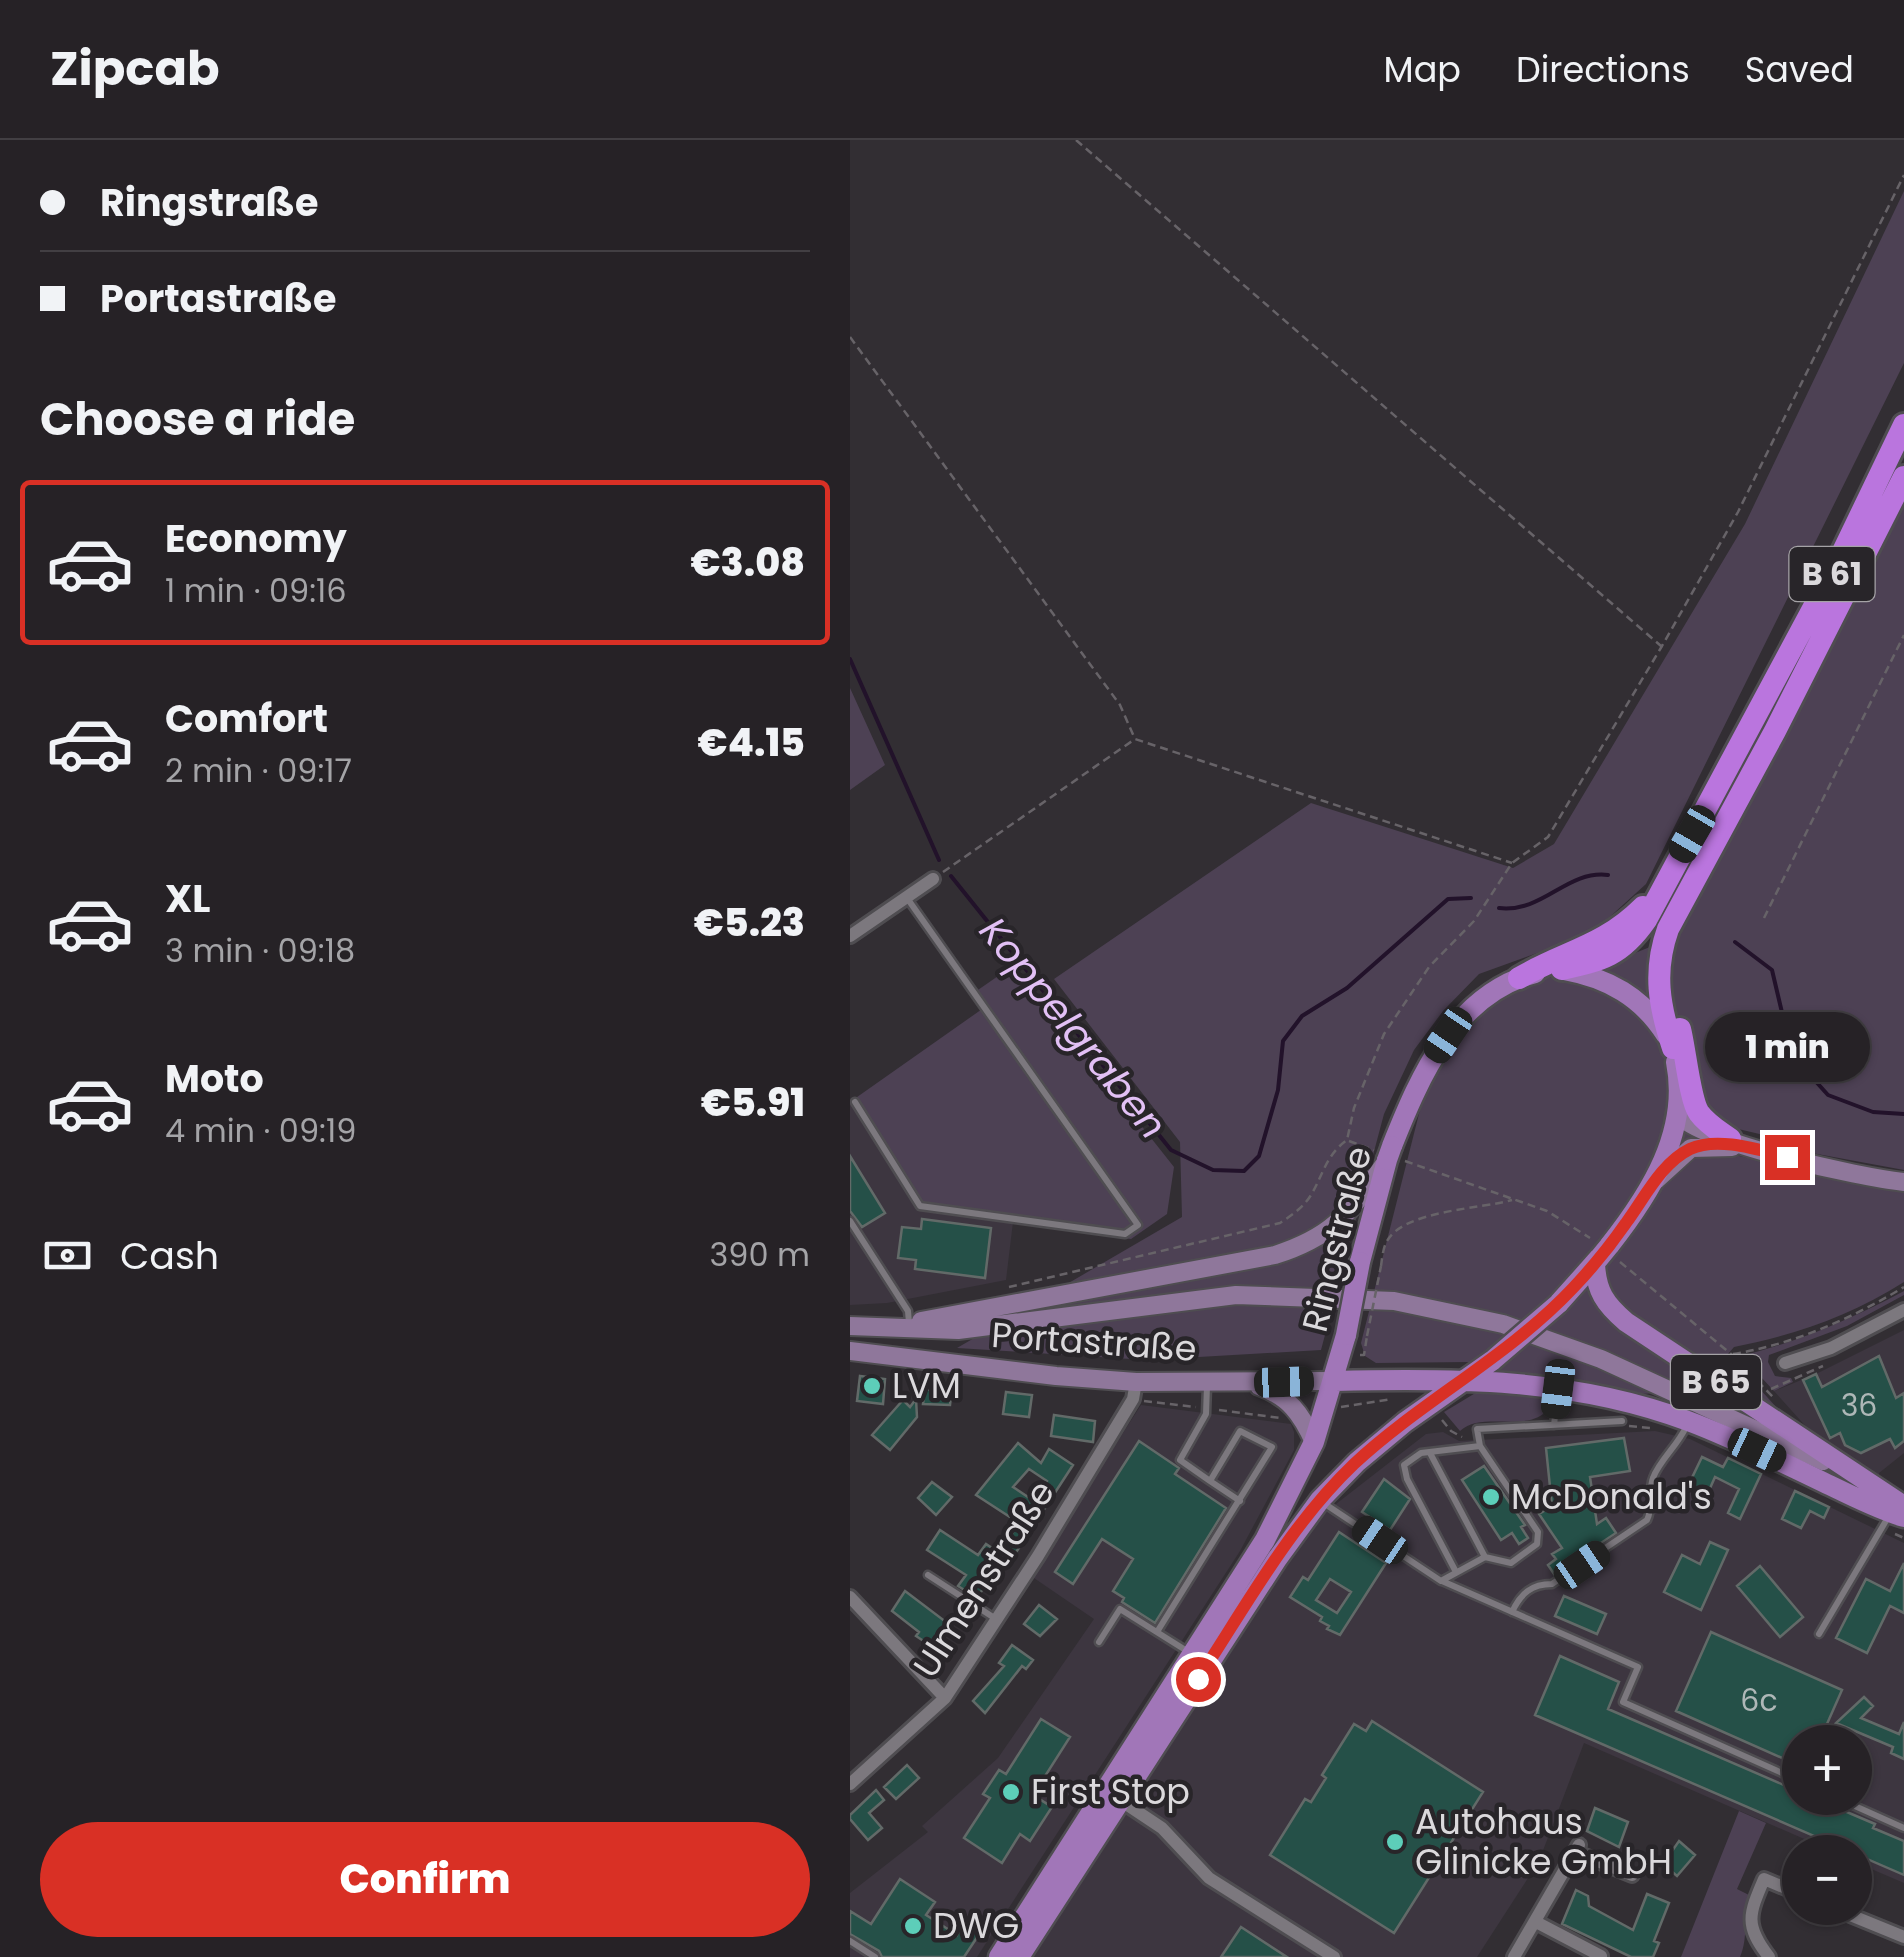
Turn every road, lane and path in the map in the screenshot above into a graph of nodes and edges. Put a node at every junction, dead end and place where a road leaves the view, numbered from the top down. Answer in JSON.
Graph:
{"nodes":[{"id":1,"x":1076,"y":140,"type":"edge"},
{"id":2,"x":1904,"y":175,"type":"edge"},
{"id":3,"x":850,"y":337,"type":"edge"},
{"id":4,"x":1904,"y":425,"type":"edge"},
{"id":5,"x":1904,"y":477,"type":"edge"},
{"id":6,"x":1904,"y":635,"type":"edge"},
{"id":7,"x":1662,"y":646,"type":"junction"},
{"id":8,"x":1135,"y":739,"type":"junction"},
{"id":9,"x":1512,"y":863,"type":"junction"},
{"id":10,"x":934,"y":878,"type":"joint"},
{"id":11,"x":1660,"y":890,"type":"junction"},
{"id":12,"x":906,"y":897,"type":"junction"},
{"id":13,"x":1764,"y":918,"type":"dead end"},
{"id":14,"x":850,"y":936,"type":"edge"},
{"id":15,"x":1661,"y":952,"type":"junction"},
{"id":16,"x":1562,"y":969,"type":"junction"},
{"id":17,"x":1519,"y":978,"type":"junction"},
{"id":18,"x":1673,"y":1048,"type":"junction"},
{"id":19,"x":855,"y":1102,"type":"dead end"},
{"id":20,"x":1678,"y":1114,"type":"junction"},
{"id":21,"x":1347,"y":1140,"type":"junction"},
{"id":22,"x":1740,"y":1143,"type":"junction"},
{"id":23,"x":1389,"y":1154,"type":"junction"},
{"id":24,"x":1904,"y":1182,"type":"edge"},
{"id":25,"x":1652,"y":1184,"type":"junction"},
{"id":26,"x":1514,"y":1199,"type":"junction"},
{"id":27,"x":850,"y":1221,"type":"edge"},
{"id":28,"x":1604,"y":1254,"type":"junction"},
{"id":29,"x":1370,"y":1264,"type":"junction"},
{"id":30,"x":1904,"y":1287,"type":"edge"},
{"id":31,"x":1001,"y":1289,"type":"dead end"},
{"id":32,"x":1904,"y":1310,"type":"edge"},
{"id":33,"x":909,"y":1323,"type":"junction"},
{"id":34,"x":850,"y":1326,"type":"edge"},
{"id":35,"x":881,"y":1329,"type":"junction"},
{"id":36,"x":1356,"y":1336,"type":"junction"},
{"id":37,"x":850,"y":1351,"type":"edge"},
{"id":38,"x":1785,"y":1363,"type":"dead end"},
{"id":39,"x":1467,"y":1379,"type":"junction"},
{"id":40,"x":1796,"y":1379,"type":"dead end"},
{"id":41,"x":1335,"y":1380,"type":"junction"},
{"id":42,"x":1136,"y":1382,"type":"junction"},
{"id":43,"x":1207,"y":1384,"type":"junction"},
{"id":44,"x":1254,"y":1384,"type":"junction"},
{"id":45,"x":1558,"y":1389,"type":"junction"},
{"id":46,"x":1768,"y":1390,"type":"dead end"},
{"id":47,"x":1622,"y":1421,"type":"dead end"},
{"id":48,"x":1688,"y":1421,"type":"junction"},
{"id":49,"x":1554,"y":1425,"type":"junction"},
{"id":50,"x":1314,"y":1442,"type":"junction"},
{"id":51,"x":1480,"y":1446,"type":"junction"},
{"id":52,"x":1430,"y":1453,"type":"junction"},
{"id":53,"x":1210,"y":1481,"type":"junction"},
{"id":54,"x":1864,"y":1481,"type":"junction"},
{"id":55,"x":1320,"y":1500,"type":"junction"},
{"id":56,"x":1240,"y":1501,"type":"junction"},
{"id":57,"x":1899,"y":1512,"type":"edge"},
{"id":58,"x":1484,"y":1557,"type":"junction"},
{"id":59,"x":1456,"y":1572,"type":"junction"},
{"id":60,"x":928,"y":1575,"type":"dead end"},
{"id":61,"x":1441,"y":1580,"type":"junction"},
{"id":62,"x":850,"y":1597,"type":"edge"},
{"id":63,"x":1512,"y":1612,"type":"junction"},
{"id":64,"x":996,"y":1620,"type":"junction"},
{"id":65,"x":1157,"y":1632,"type":"junction"},
{"id":66,"x":1819,"y":1634,"type":"dead end"},
{"id":67,"x":1099,"y":1642,"type":"dead end"},
{"id":68,"x":1192,"y":1655,"type":"junction"},
{"id":69,"x":945,"y":1698,"type":"junction"},
{"id":70,"x":1782,"y":1773,"type":"edge"},
{"id":71,"x":850,"y":1784,"type":"edge"},
{"id":72,"x":1120,"y":1800,"type":"junction"},
{"id":73,"x":1872,"y":1814,"type":"edge"},
{"id":74,"x":1904,"y":1828,"type":"edge"},
{"id":75,"x":1632,"y":1875,"type":"dead end"},
{"id":76,"x":1782,"y":1886,"type":"edge"},
{"id":77,"x":1536,"y":1922,"type":"junction"},
{"id":78,"x":1872,"y":1924,"type":"edge"},
{"id":79,"x":1904,"y":1937,"type":"edge"},
{"id":80,"x":850,"y":1941,"type":"edge"},
{"id":81,"x":1602,"y":1956,"type":"edge"},
{"id":82,"x":875,"y":1957,"type":"edge"},
{"id":83,"x":999,"y":1957,"type":"edge"},
{"id":84,"x":1020,"y":1957,"type":"edge"},
{"id":85,"x":1334,"y":1957,"type":"edge"},
{"id":86,"x":1514,"y":1957,"type":"edge"},
{"id":87,"x":1769,"y":1957,"type":"edge"}],
"edges":[{"from":1,"to":7,"type":"path"},
{"from":2,"to":7,"type":"path"},
{"from":3,"to":8,"type":"path"},
{"from":4,"to":11,"type":"highway","number":"B 61"},
{"from":5,"to":15,"type":"highway","number":"B 61"},
{"from":6,"to":13,"type":"path"},
{"from":7,"to":9,"type":"path"},
{"from":8,"to":9,"type":"path"},
{"from":8,"to":10,"type":"path"},
{"from":9,"to":21,"type":"path"},
{"from":10,"to":12,"type":"street"},
{"from":11,"to":16,"type":"highway","number":"B 61"},
{"from":11,"to":17,"type":"highway"},
{"from":12,"to":14,"type":"street"},
{"from":12,"to":19,"type":"lane"},
{"from":15,"to":18,"type":"highway","number":"B 61"},
{"from":15,"to":22,"type":"highway"},
{"from":16,"to":17,"type":"main road","name":"Ringstraße","number":"B 61"},
{"from":16,"to":18,"type":"main road","name":"Ringstraße","number":"B 61"},
{"from":17,"to":23,"type":"main road","name":"Ringstraße","number":"B 61"},
{"from":18,"to":20,"type":"main road","number":"B 61"},
{"from":20,"to":22,"type":"main road"},
{"from":20,"to":25,"type":"main road","number":"B 61"},
{"from":21,"to":23,"type":"path"},
{"from":21,"to":31,"type":"path"},
{"from":22,"to":24,"type":"main road"},
{"from":22,"to":25,"type":"main road"},
{"from":23,"to":26,"type":"path"},
{"from":23,"to":29,"type":"main road","name":"Ringstraße","number":"B 61"},
{"from":23,"to":33,"type":"main road"},
{"from":25,"to":28,"type":"main road","number":"B 61"},
{"from":26,"to":28,"type":"path"},
{"from":26,"to":29,"type":"path"},
{"from":27,"to":33,"type":"lane"},
{"from":28,"to":30,"type":"path"},
{"from":28,"to":39,"type":"main road","number":"B 61","bridge":true},
{"from":28,"to":54,"type":"main road","number":"B 65"},
{"from":29,"to":36,"type":"main road","name":"Ringstraße","number":"B 61","bridge":true},
{"from":29,"to":36,"type":"path","bridge":true},
{"from":32,"to":38,"type":"street"},
{"from":33,"to":35,"type":"main road"},
{"from":34,"to":35,"type":"main road"},
{"from":35,"to":54,"type":"main road"},
{"from":36,"to":41,"type":"main road","name":"Ringstraße","number":"B 61"},
{"from":37,"to":42,"type":"main road","name":"Portastraße"},
{"from":39,"to":41,"type":"main road","number":"B 65"},
{"from":39,"to":45,"type":"main road","number":"B 65"},
{"from":39,"to":55,"type":"main road","number":"B 61"},
{"from":40,"to":46,"type":"path"},
{"from":41,"to":44,"type":"main road","name":"Portastraße"},
{"from":41,"to":50,"type":"main road","name":"Ringstraße","number":"B 61"},
{"from":42,"to":43,"type":"main road","name":"Portastraße"},
{"from":42,"to":64,"type":"street","name":"Ulmenstraße"},
{"from":43,"to":44,"type":"main road","name":"Portastraße"},
{"from":43,"to":53,"type":"lane"},
{"from":44,"to":50,"type":"main road"},
{"from":45,"to":48,"type":"main road","number":"B 65"},
{"from":45,"to":49,"type":"lane"},
{"from":47,"to":49,"type":"lane"},
{"from":48,"to":57,"type":"main road","number":"B 65"},
{"from":48,"to":63,"type":"lane"},
{"from":49,"to":51,"type":"lane"},
{"from":50,"to":68,"type":"main road","name":"Ringstraße","number":"B 61"},
{"from":51,"to":52,"type":"lane"},
{"from":51,"to":58,"type":"lane"},
{"from":52,"to":58,"type":"lane"},
{"from":52,"to":59,"type":"lane"},
{"from":53,"to":56,"type":"lane"},
{"from":53,"to":56,"type":"lane"},
{"from":54,"to":57,"type":"main road","number":"B 65"},
{"from":55,"to":61,"type":"lane"},
{"from":55,"to":72,"type":"main road","number":"B 61"},
{"from":56,"to":65,"type":"lane"},
{"from":57,"to":66,"type":"lane"},
{"from":58,"to":59,"type":"lane"},
{"from":59,"to":61,"type":"lane"},
{"from":60,"to":64,"type":"lane"},
{"from":61,"to":63,"type":"lane"},
{"from":62,"to":69,"type":"street"},
{"from":63,"to":70,"type":"lane"},
{"from":64,"to":69,"type":"street","name":"Ulmenstraße"},
{"from":65,"to":67,"type":"lane"},
{"from":65,"to":68,"type":"lane"},
{"from":68,"to":83,"type":"main road","name":"Ringstraße","number":"B 61"},
{"from":69,"to":71,"type":"street","name":"Ulmenstraße"},
{"from":72,"to":84,"type":"main road","number":"B 61"},
{"from":72,"to":85,"type":"street"},
{"from":73,"to":74,"type":"lane"},
{"from":75,"to":77,"type":"street"},
{"from":76,"to":87,"type":"street"},
{"from":77,"to":81,"type":"street"},
{"from":77,"to":86,"type":"street"},
{"from":78,"to":79,"type":"street"},
{"from":80,"to":82,"type":"lane"}]}
